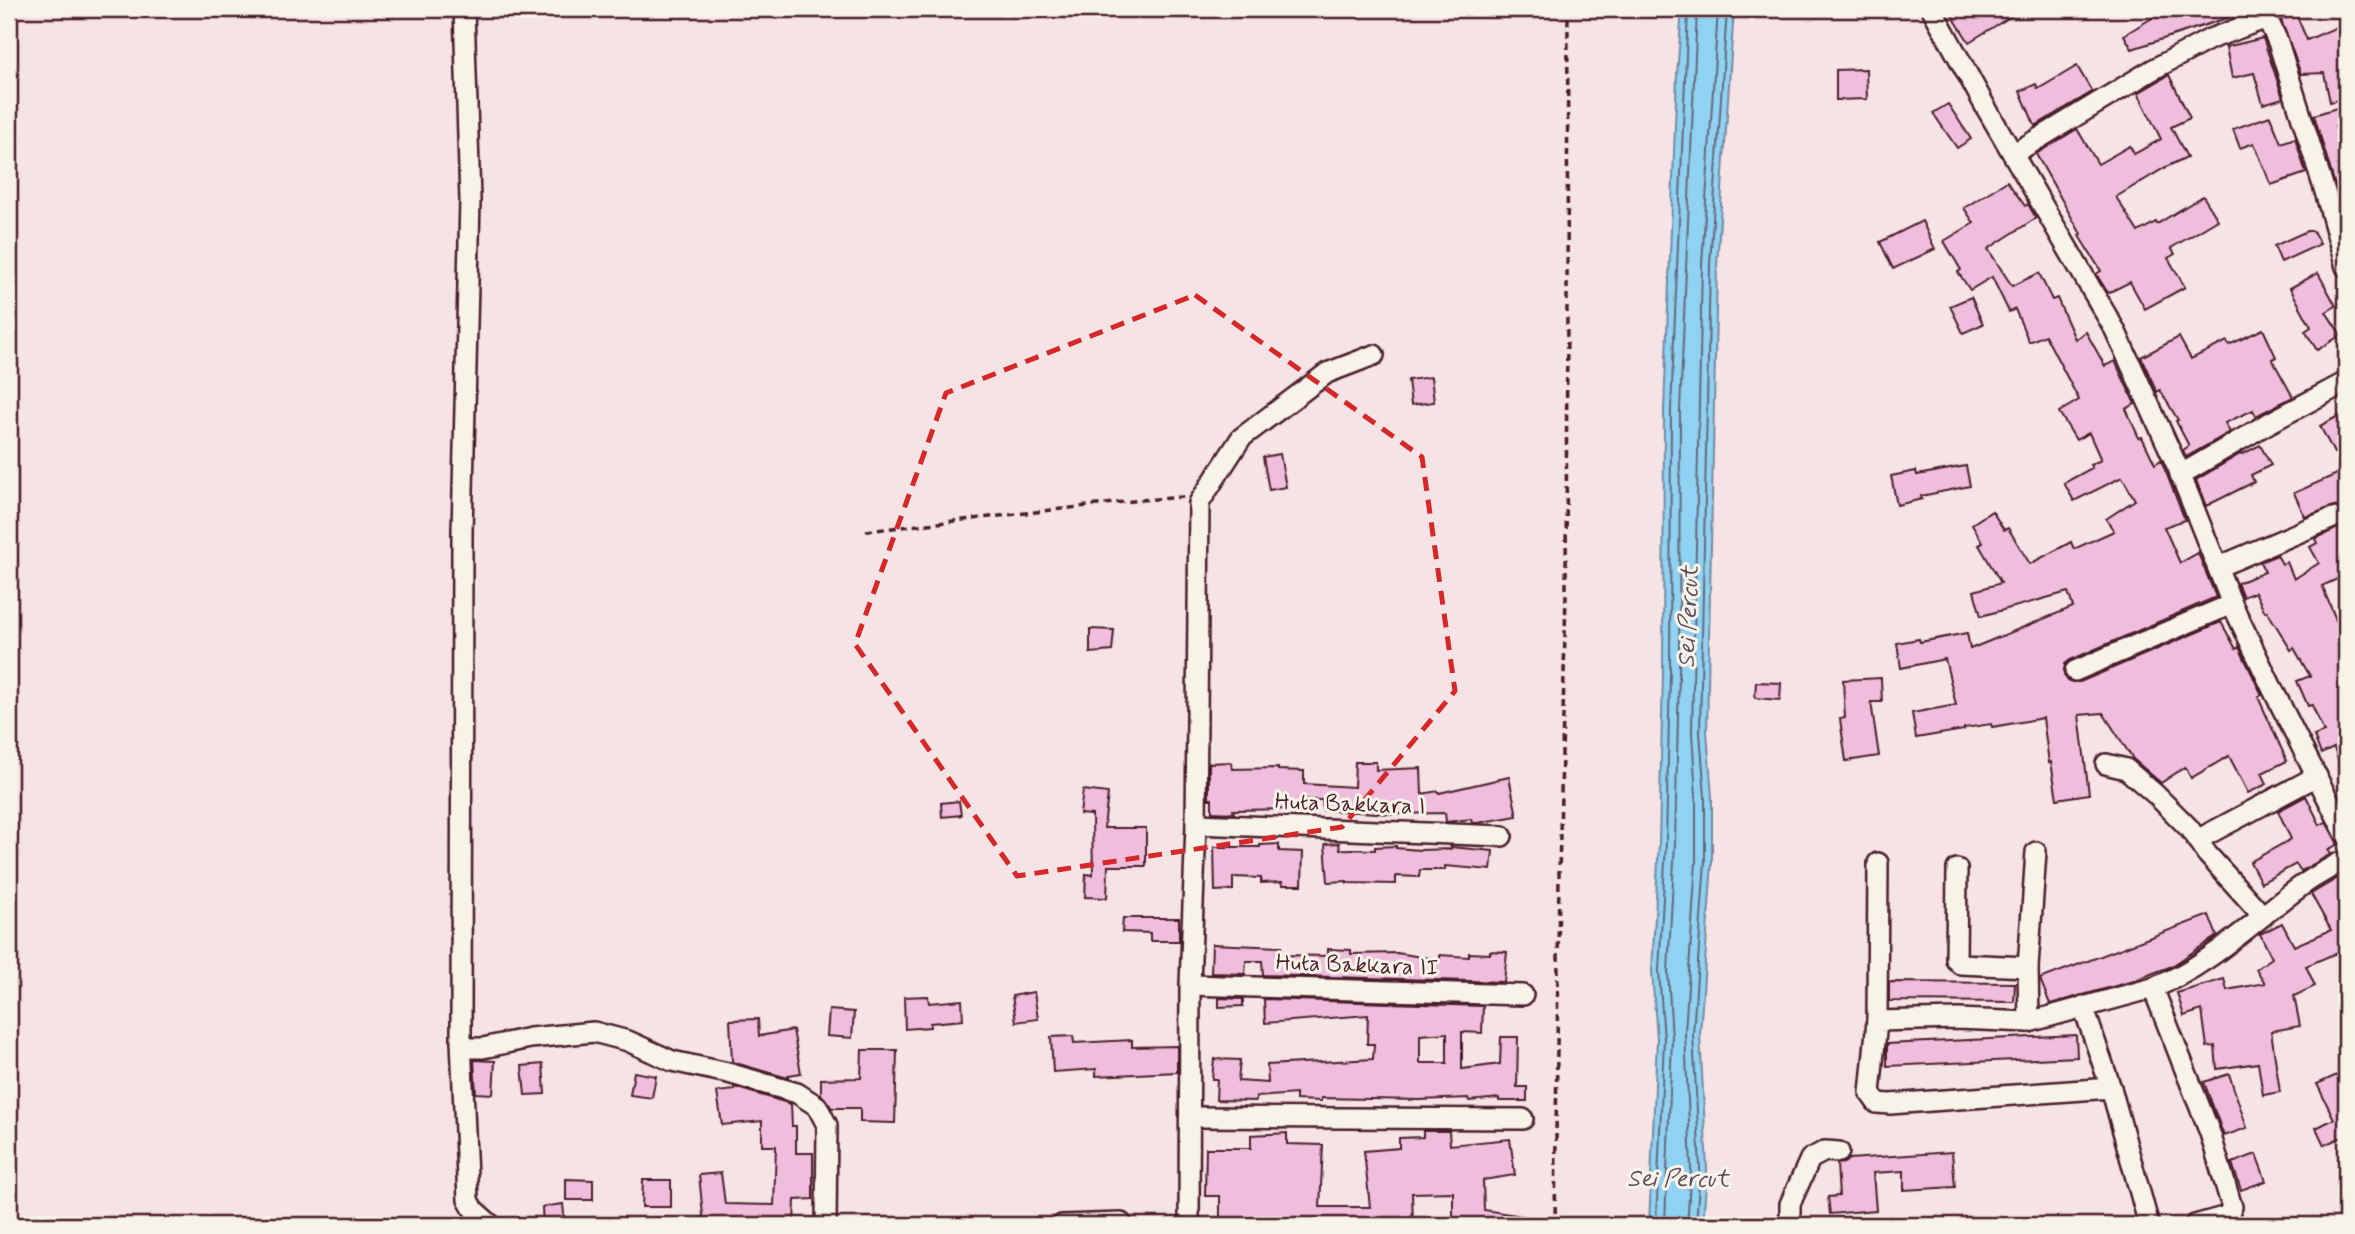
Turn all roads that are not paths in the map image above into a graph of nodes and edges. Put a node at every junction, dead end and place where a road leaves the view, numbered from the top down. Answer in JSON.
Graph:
{"nodes":[{"id":1,"x":464,"y":9,"type":"edge"},
{"id":2,"x":1932,"y":9,"type":"edge"},
{"id":3,"x":2272,"y":13,"type":"edge"},
{"id":4,"x":2013,"y":154,"type":"junction"},
{"id":5,"x":2346,"y":267,"type":"edge"},
{"id":6,"x":1374,"y":355,"type":"dead end"},
{"id":7,"x":2346,"y":382,"type":"edge"},
{"id":8,"x":2180,"y":475,"type":"junction"},
{"id":9,"x":2333,"y":518,"type":"dead end"},
{"id":10,"x":2218,"y":567,"type":"junction"},
{"id":11,"x":2232,"y":604,"type":"junction"},
{"id":12,"x":2074,"y":671,"type":"dead end"},
{"id":13,"x":2106,"y":764,"type":"dead end"},
{"id":14,"x":2316,"y":776,"type":"junction"},
{"id":15,"x":1196,"y":824,"type":"junction"},
{"id":16,"x":2346,"y":835,"type":"edge"},
{"id":17,"x":1502,"y":836,"type":"dead end"},
{"id":18,"x":2197,"y":840,"type":"junction"},
{"id":19,"x":2036,"y":852,"type":"dead end"},
{"id":20,"x":2346,"y":859,"type":"edge"},
{"id":21,"x":1878,"y":863,"type":"dead end"},
{"id":22,"x":1957,"y":869,"type":"dead end"},
{"id":23,"x":2263,"y":916,"type":"junction"},
{"id":24,"x":2028,"y":967,"type":"junction"},
{"id":25,"x":1190,"y":985,"type":"junction"},
{"id":26,"x":2153,"y":988,"type":"junction"},
{"id":27,"x":1523,"y":995,"type":"dead end"},
{"id":28,"x":2083,"y":1006,"type":"junction"},
{"id":29,"x":1877,"y":1021,"type":"junction"},
{"id":30,"x":2029,"y":1022,"type":"junction"},
{"id":31,"x":462,"y":1044,"type":"junction"},
{"id":32,"x":2111,"y":1088,"type":"junction"},
{"id":33,"x":1191,"y":1117,"type":"junction"},
{"id":34,"x":1523,"y":1119,"type":"dead end"},
{"id":35,"x":1839,"y":1153,"type":"dead end"},
{"id":36,"x":1121,"y":1223,"type":"dead end"},
{"id":37,"x":491,"y":1225,"type":"edge"},
{"id":38,"x":826,"y":1225,"type":"edge"},
{"id":39,"x":1062,"y":1225,"type":"edge"},
{"id":40,"x":1188,"y":1225,"type":"edge"},
{"id":41,"x":1790,"y":1225,"type":"edge"},
{"id":42,"x":2149,"y":1225,"type":"edge"},
{"id":43,"x":2194,"y":1225,"type":"edge"}],
"edges":[{"from":1,"to":31,"type":"street"},
{"from":2,"to":4,"type":"street"},
{"from":3,"to":4,"type":"street"},
{"from":3,"to":5,"type":"street"},
{"from":4,"to":8,"type":"street"},
{"from":6,"to":15,"type":"street"},
{"from":7,"to":8,"type":"street"},
{"from":8,"to":10,"type":"street"},
{"from":9,"to":10,"type":"street"},
{"from":10,"to":11,"type":"street"},
{"from":11,"to":12,"type":"street"},
{"from":11,"to":14,"type":"street"},
{"from":13,"to":18,"type":"street"},
{"from":14,"to":16,"type":"street"},
{"from":14,"to":18,"type":"street"},
{"from":15,"to":17,"type":"street","name":"Huta Bakkara I"},
{"from":15,"to":25,"type":"street"},
{"from":18,"to":23,"type":"street"},
{"from":19,"to":24,"type":"street"},
{"from":20,"to":23,"type":"street"},
{"from":21,"to":29,"type":"street"},
{"from":22,"to":24,"type":"street"},
{"from":23,"to":26,"type":"street"},
{"from":24,"to":30,"type":"street"},
{"from":25,"to":27,"type":"street","name":"Huta Bakkara II"},
{"from":25,"to":33,"type":"street"},
{"from":26,"to":28,"type":"street"},
{"from":26,"to":43,"type":"street"},
{"from":28,"to":30,"type":"street"},
{"from":28,"to":32,"type":"street"},
{"from":29,"to":30,"type":"street"},
{"from":29,"to":32,"type":"street"},
{"from":31,"to":37,"type":"street"},
{"from":31,"to":38,"type":"street"},
{"from":32,"to":42,"type":"street"},
{"from":33,"to":34,"type":"street"},
{"from":33,"to":40,"type":"street"},
{"from":35,"to":41,"type":"street"},
{"from":36,"to":39,"type":"street"}]}
